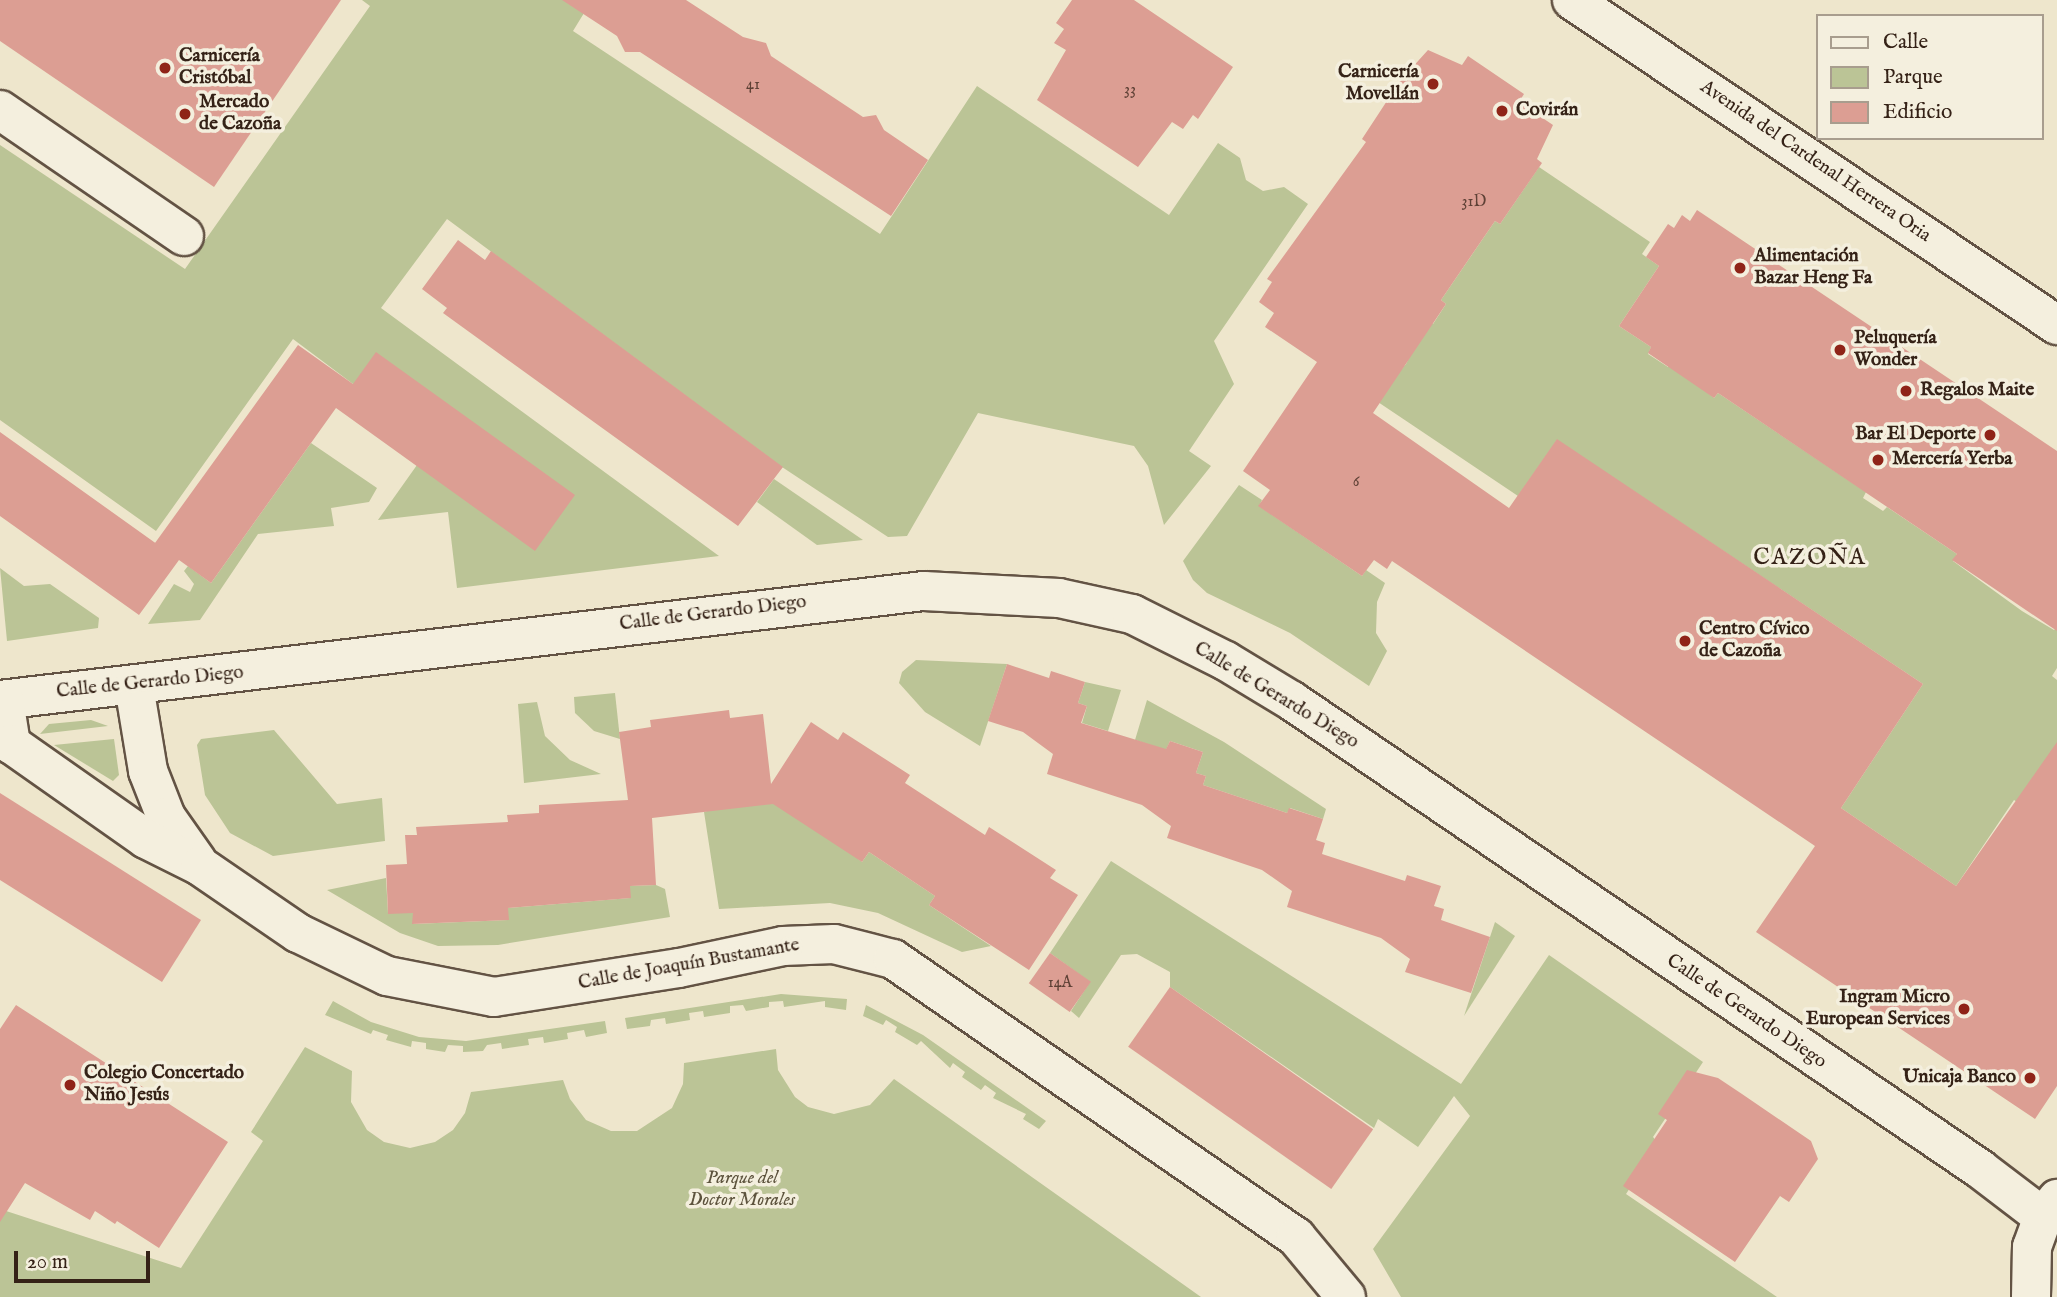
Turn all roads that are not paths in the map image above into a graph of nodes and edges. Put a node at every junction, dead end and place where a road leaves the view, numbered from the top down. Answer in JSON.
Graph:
{"nodes":[{"id":1,"x":1572,"y":0,"type":"edge"},
{"id":2,"x":0,"y":110,"type":"edge"},
{"id":3,"x":184,"y":236,"type":"dead end"},
{"id":4,"x":2057,"y":325,"type":"edge"},
{"id":5,"x":134,"y":686,"type":"junction"},
{"id":6,"x":2,"y":700,"type":"edge"},
{"id":7,"x":200,"y":866,"type":"junction"},
{"id":8,"x":2050,"y":1208,"type":"edge"},
{"id":9,"x":1346,"y":1297,"type":"edge"},
{"id":10,"x":2031,"y":1297,"type":"edge"}],
"edges":[{"from":1,"to":4,"type":"street","name":"Avenida del Cardenal Herrera Oria"},
{"from":2,"to":3,"type":"street"},
{"from":5,"to":6,"type":"street","name":"Calle de Gerardo Diego"},
{"from":5,"to":7,"type":"street","name":"Calle de Joaquín Bustamante"},
{"from":5,"to":8,"type":"street","name":"Calle de Gerardo Diego"},
{"from":6,"to":7,"type":"street","name":"Calle de Joaquín Bustamante"},
{"from":7,"to":9,"type":"street","name":"Calle de Joaquín Bustamante"},
{"from":8,"to":10,"type":"street"}]}
